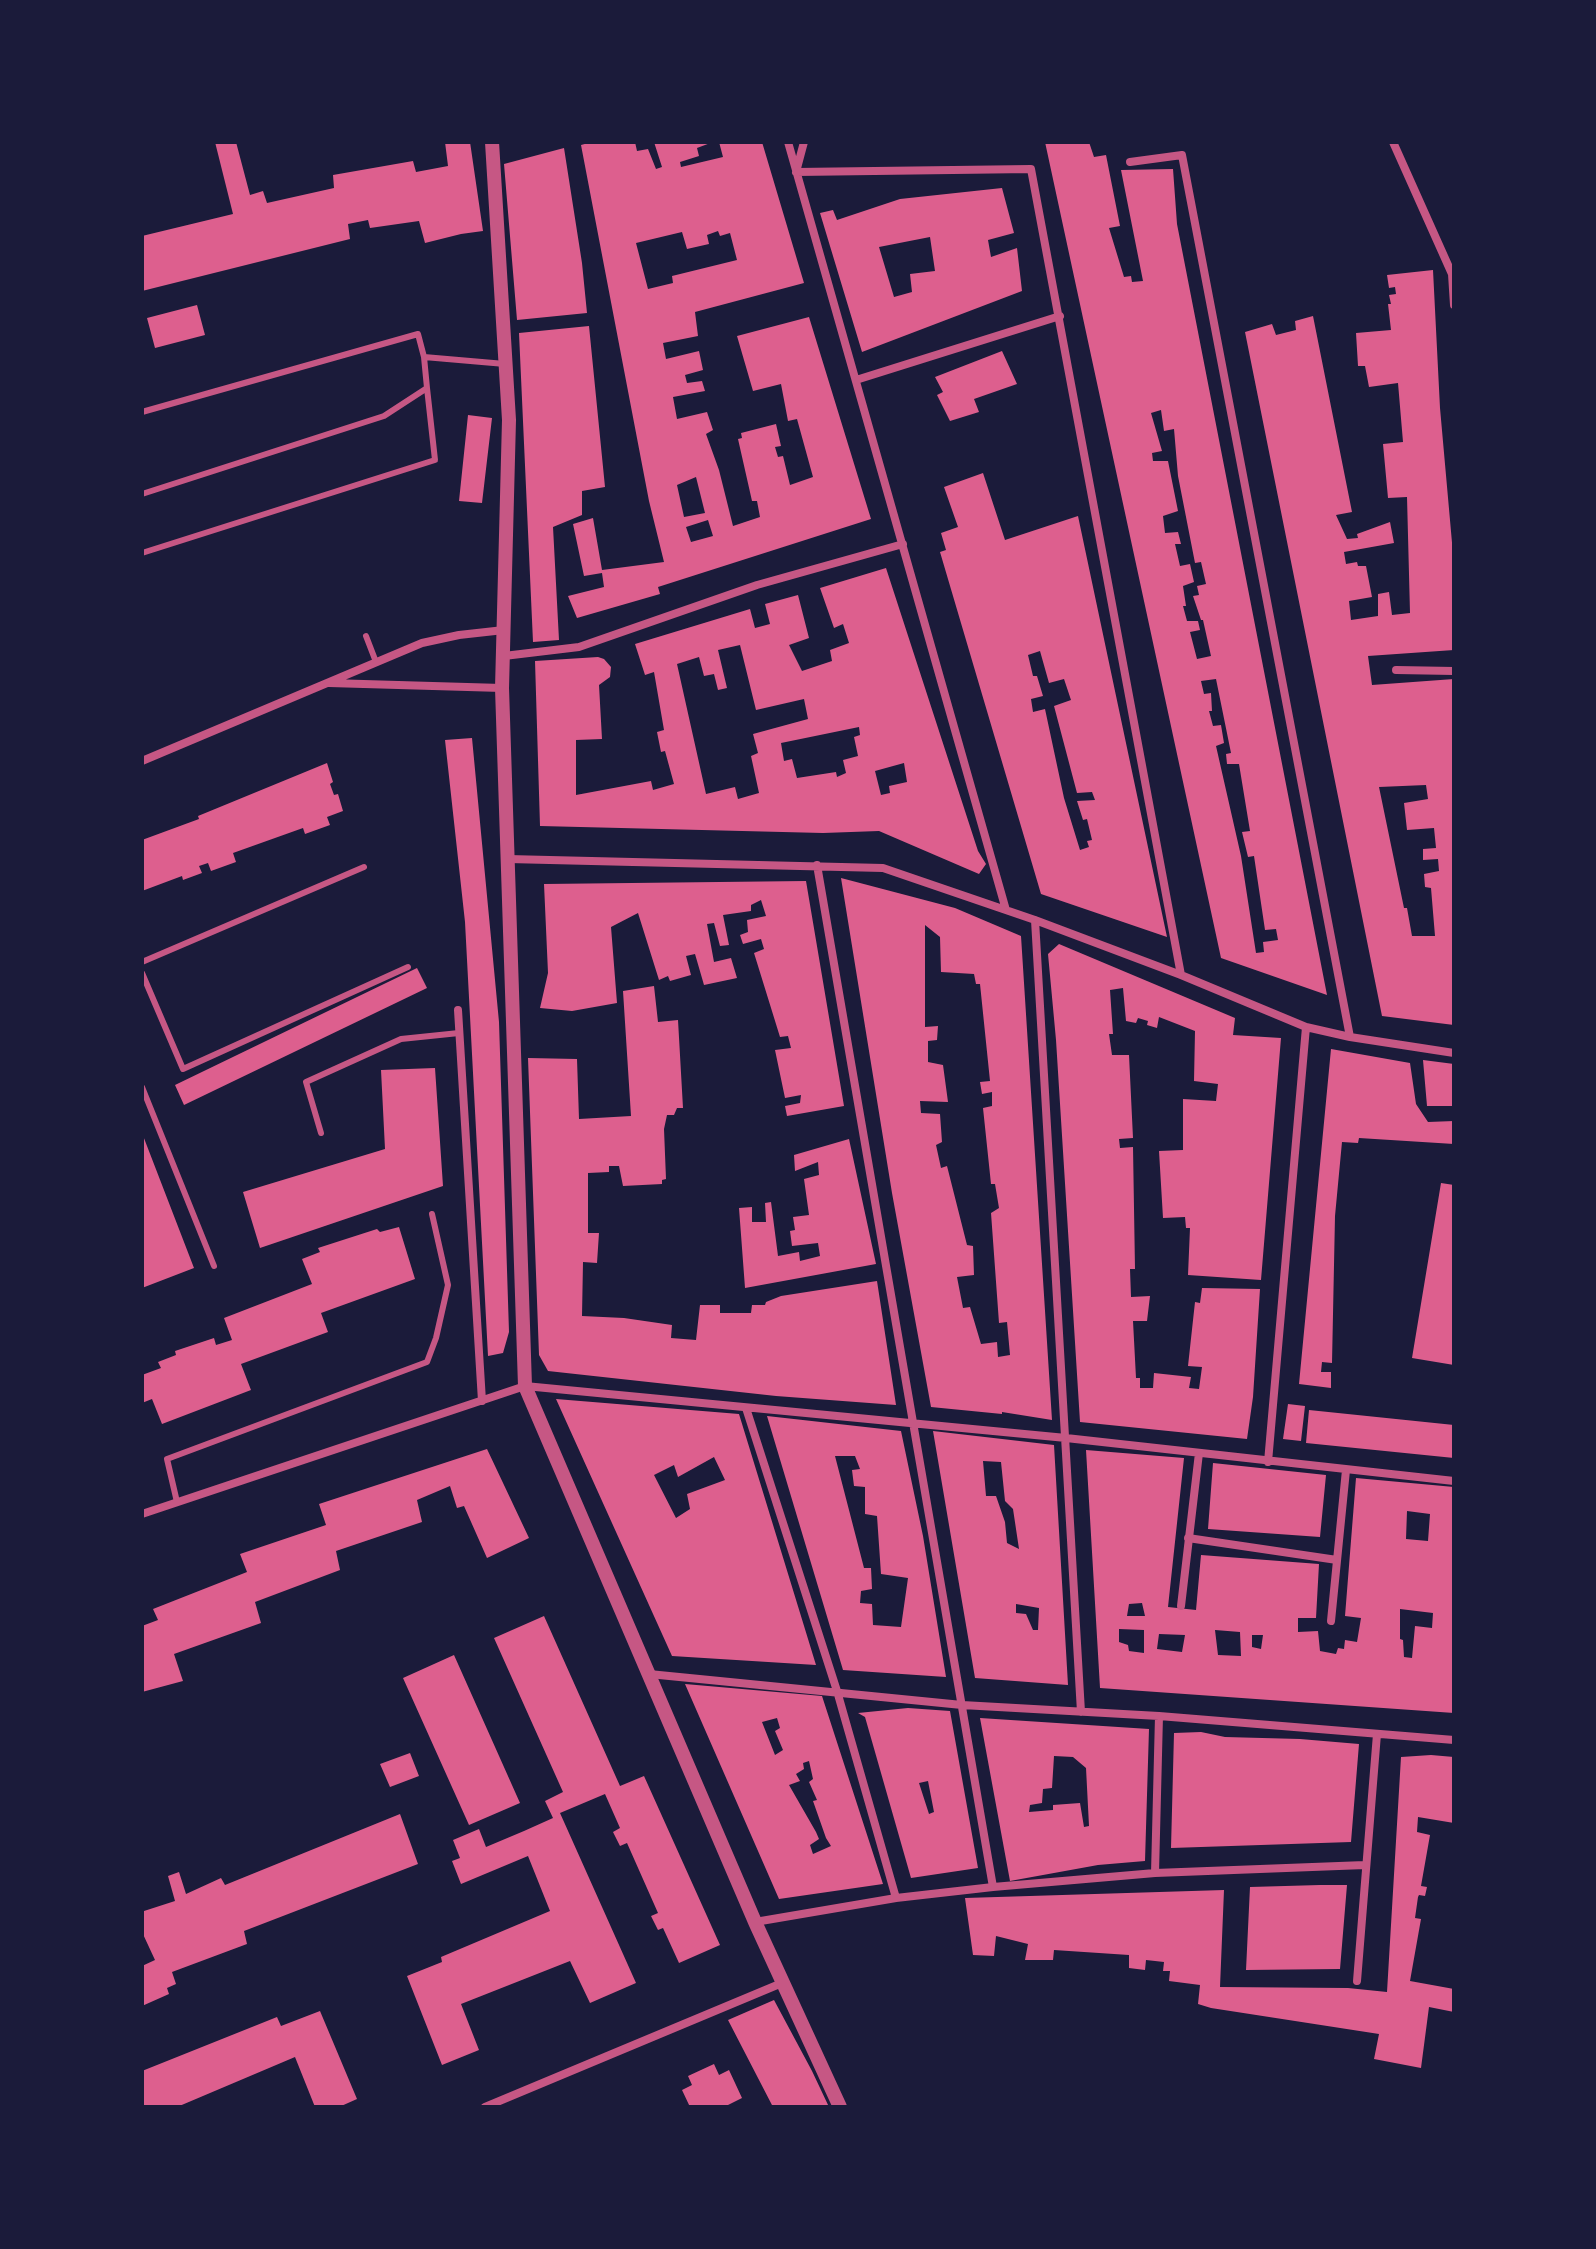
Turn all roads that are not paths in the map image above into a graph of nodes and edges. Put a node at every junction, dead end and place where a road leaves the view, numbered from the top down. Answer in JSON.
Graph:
{"nodes":[{"id":1,"x":492,"y":142,"type":"edge"},
{"id":2,"x":788,"y":142,"type":"edge"},
{"id":3,"x":804,"y":142,"type":"edge"},
{"id":4,"x":1393,"y":142,"type":"edge"},
{"id":5,"x":1130,"y":162,"type":"dead end"},
{"id":6,"x":796,"y":172,"type":"junction"},
{"id":7,"x":1454,"y":305,"type":"edge"},
{"id":8,"x":1060,"y":316,"type":"junction"},
{"id":9,"x":424,"y":357,"type":"junction"},
{"id":10,"x":505,"y":364,"type":"junction"},
{"id":11,"x":856,"y":380,"type":"junction"},
{"id":12,"x":427,"y":388,"type":"junction"},
{"id":13,"x":142,"y":412,"type":"edge"},
{"id":14,"x":142,"y":494,"type":"edge"},
{"id":15,"x":903,"y":544,"type":"junction"},
{"id":16,"x":142,"y":553,"type":"edge"},
{"id":17,"x":504,"y":630,"type":"junction"},
{"id":18,"x":366,"y":636,"type":"dead end"},
{"id":19,"x":504,"y":656,"type":"junction"},
{"id":20,"x":376,"y":662,"type":"junction"},
{"id":21,"x":1396,"y":670,"type":"dead end"},
{"id":22,"x":1454,"y":671,"type":"edge"},
{"id":23,"x":325,"y":683,"type":"junction"},
{"id":24,"x":502,"y":688,"type":"junction"},
{"id":25,"x":142,"y":761,"type":"edge"},
{"id":26,"x":508,"y":859,"type":"junction"},
{"id":27,"x":817,"y":865,"type":"junction"},
{"id":28,"x":364,"y":867,"type":"dead end"},
{"id":29,"x":1006,"y":910,"type":"junction"},
{"id":30,"x":1035,"y":920,"type":"junction"},
{"id":31,"x":142,"y":962,"type":"edge"},
{"id":32,"x":408,"y":967,"type":"dead end"},
{"id":33,"x":142,"y":973,"type":"edge"},
{"id":34,"x":1181,"y":975,"type":"junction"},
{"id":35,"x":458,"y":1010,"type":"dead end"},
{"id":36,"x":1306,"y":1027,"type":"junction"},
{"id":37,"x":459,"y":1033,"type":"junction"},
{"id":38,"x":1350,"y":1037,"type":"junction"},
{"id":39,"x":1454,"y":1053,"type":"edge"},
{"id":40,"x":142,"y":1087,"type":"edge"},
{"id":41,"x":321,"y":1133,"type":"dead end"},
{"id":42,"x":432,"y":1214,"type":"dead end"},
{"id":43,"x":214,"y":1266,"type":"dead end"},
{"id":44,"x":525,"y":1386,"type":"junction"},
{"id":45,"x":482,"y":1401,"type":"junction"},
{"id":46,"x":746,"y":1408,"type":"junction"},
{"id":47,"x":912,"y":1423,"type":"junction"},
{"id":48,"x":1066,"y":1438,"type":"junction"},
{"id":49,"x":1199,"y":1453,"type":"junction"},
{"id":50,"x":1268,"y":1462,"type":"junction"},
{"id":51,"x":1346,"y":1470,"type":"junction"},
{"id":52,"x":1454,"y":1481,"type":"edge"},
{"id":53,"x":177,"y":1502,"type":"junction"},
{"id":54,"x":142,"y":1514,"type":"edge"},
{"id":55,"x":1188,"y":1538,"type":"junction"},
{"id":56,"x":1337,"y":1560,"type":"junction"},
{"id":57,"x":1181,"y":1606,"type":"dead end"},
{"id":58,"x":1331,"y":1621,"type":"dead end"},
{"id":59,"x":649,"y":1674,"type":"junction"},
{"id":60,"x":837,"y":1691,"type":"junction"},
{"id":61,"x":962,"y":1705,"type":"junction"},
{"id":62,"x":1081,"y":1712,"type":"junction"},
{"id":63,"x":1159,"y":1716,"type":"junction"},
{"id":64,"x":1377,"y":1734,"type":"junction"},
{"id":65,"x":1454,"y":1740,"type":"edge"},
{"id":66,"x":1365,"y":1865,"type":"junction"},
{"id":67,"x":1155,"y":1873,"type":"junction"},
{"id":68,"x":993,"y":1887,"type":"junction"},
{"id":69,"x":896,"y":1898,"type":"junction"},
{"id":70,"x":755,"y":1922,"type":"junction"},
{"id":71,"x":1357,"y":1981,"type":"dead end"},
{"id":72,"x":782,"y":1983,"type":"junction"},
{"id":73,"x":485,"y":2107,"type":"edge"},
{"id":74,"x":840,"y":2107,"type":"edge"}],
"edges":[{"from":1,"to":10,"type":"street"},
{"from":2,"to":6,"type":"street"},
{"from":3,"to":6,"type":"street"},
{"from":4,"to":7,"type":"street"},
{"from":5,"to":38,"type":"street"},
{"from":6,"to":8,"type":"street"},
{"from":6,"to":11,"type":"street"},
{"from":8,"to":11,"type":"street"},
{"from":8,"to":34,"type":"street"},
{"from":9,"to":10,"type":"lane"},
{"from":9,"to":12,"type":"lane"},
{"from":9,"to":13,"type":"lane"},
{"from":10,"to":17,"type":"street"},
{"from":11,"to":15,"type":"street"},
{"from":12,"to":14,"type":"lane"},
{"from":12,"to":16,"type":"lane"},
{"from":15,"to":19,"type":"street"},
{"from":15,"to":29,"type":"street"},
{"from":17,"to":19,"type":"street"},
{"from":17,"to":20,"type":"street"},
{"from":18,"to":20,"type":"lane"},
{"from":19,"to":24,"type":"street"},
{"from":20,"to":23,"type":"street"},
{"from":21,"to":22,"type":"street"},
{"from":23,"to":24,"type":"street"},
{"from":23,"to":25,"type":"street"},
{"from":24,"to":26,"type":"street"},
{"from":26,"to":27,"type":"street"},
{"from":26,"to":44,"type":"street"},
{"from":27,"to":29,"type":"street"},
{"from":27,"to":47,"type":"street"},
{"from":28,"to":31,"type":"lane"},
{"from":29,"to":30,"type":"street"},
{"from":30,"to":34,"type":"street"},
{"from":30,"to":48,"type":"street"},
{"from":32,"to":33,"type":"lane"},
{"from":34,"to":36,"type":"street"},
{"from":35,"to":37,"type":"street"},
{"from":36,"to":38,"type":"street"},
{"from":36,"to":50,"type":"street"},
{"from":37,"to":41,"type":"lane"},
{"from":37,"to":45,"type":"street"},
{"from":38,"to":39,"type":"street"},
{"from":40,"to":43,"type":"lane"},
{"from":42,"to":53,"type":"lane"},
{"from":44,"to":45,"type":"street"},
{"from":44,"to":46,"type":"street"},
{"from":44,"to":59,"type":"street"},
{"from":45,"to":53,"type":"street"},
{"from":46,"to":47,"type":"street"},
{"from":46,"to":60,"type":"street"},
{"from":47,"to":48,"type":"street"},
{"from":47,"to":61,"type":"street"},
{"from":48,"to":49,"type":"street"},
{"from":48,"to":62,"type":"street"},
{"from":49,"to":50,"type":"street"},
{"from":49,"to":55,"type":"street"},
{"from":50,"to":51,"type":"street"},
{"from":51,"to":52,"type":"street"},
{"from":51,"to":56,"type":"street"},
{"from":53,"to":54,"type":"street"},
{"from":55,"to":56,"type":"street"},
{"from":55,"to":57,"type":"street"},
{"from":56,"to":58,"type":"street"},
{"from":59,"to":60,"type":"street"},
{"from":59,"to":70,"type":"street"},
{"from":60,"to":61,"type":"street"},
{"from":60,"to":69,"type":"street"},
{"from":61,"to":62,"type":"street"},
{"from":61,"to":68,"type":"street"},
{"from":62,"to":63,"type":"street"},
{"from":63,"to":64,"type":"street"},
{"from":63,"to":67,"type":"street"},
{"from":64,"to":65,"type":"street"},
{"from":64,"to":66,"type":"street"},
{"from":66,"to":67,"type":"street"},
{"from":66,"to":71,"type":"street"},
{"from":67,"to":68,"type":"street"},
{"from":68,"to":69,"type":"street"},
{"from":69,"to":70,"type":"street"},
{"from":70,"to":72,"type":"street"},
{"from":72,"to":73,"type":"street"},
{"from":72,"to":74,"type":"street"}]}
